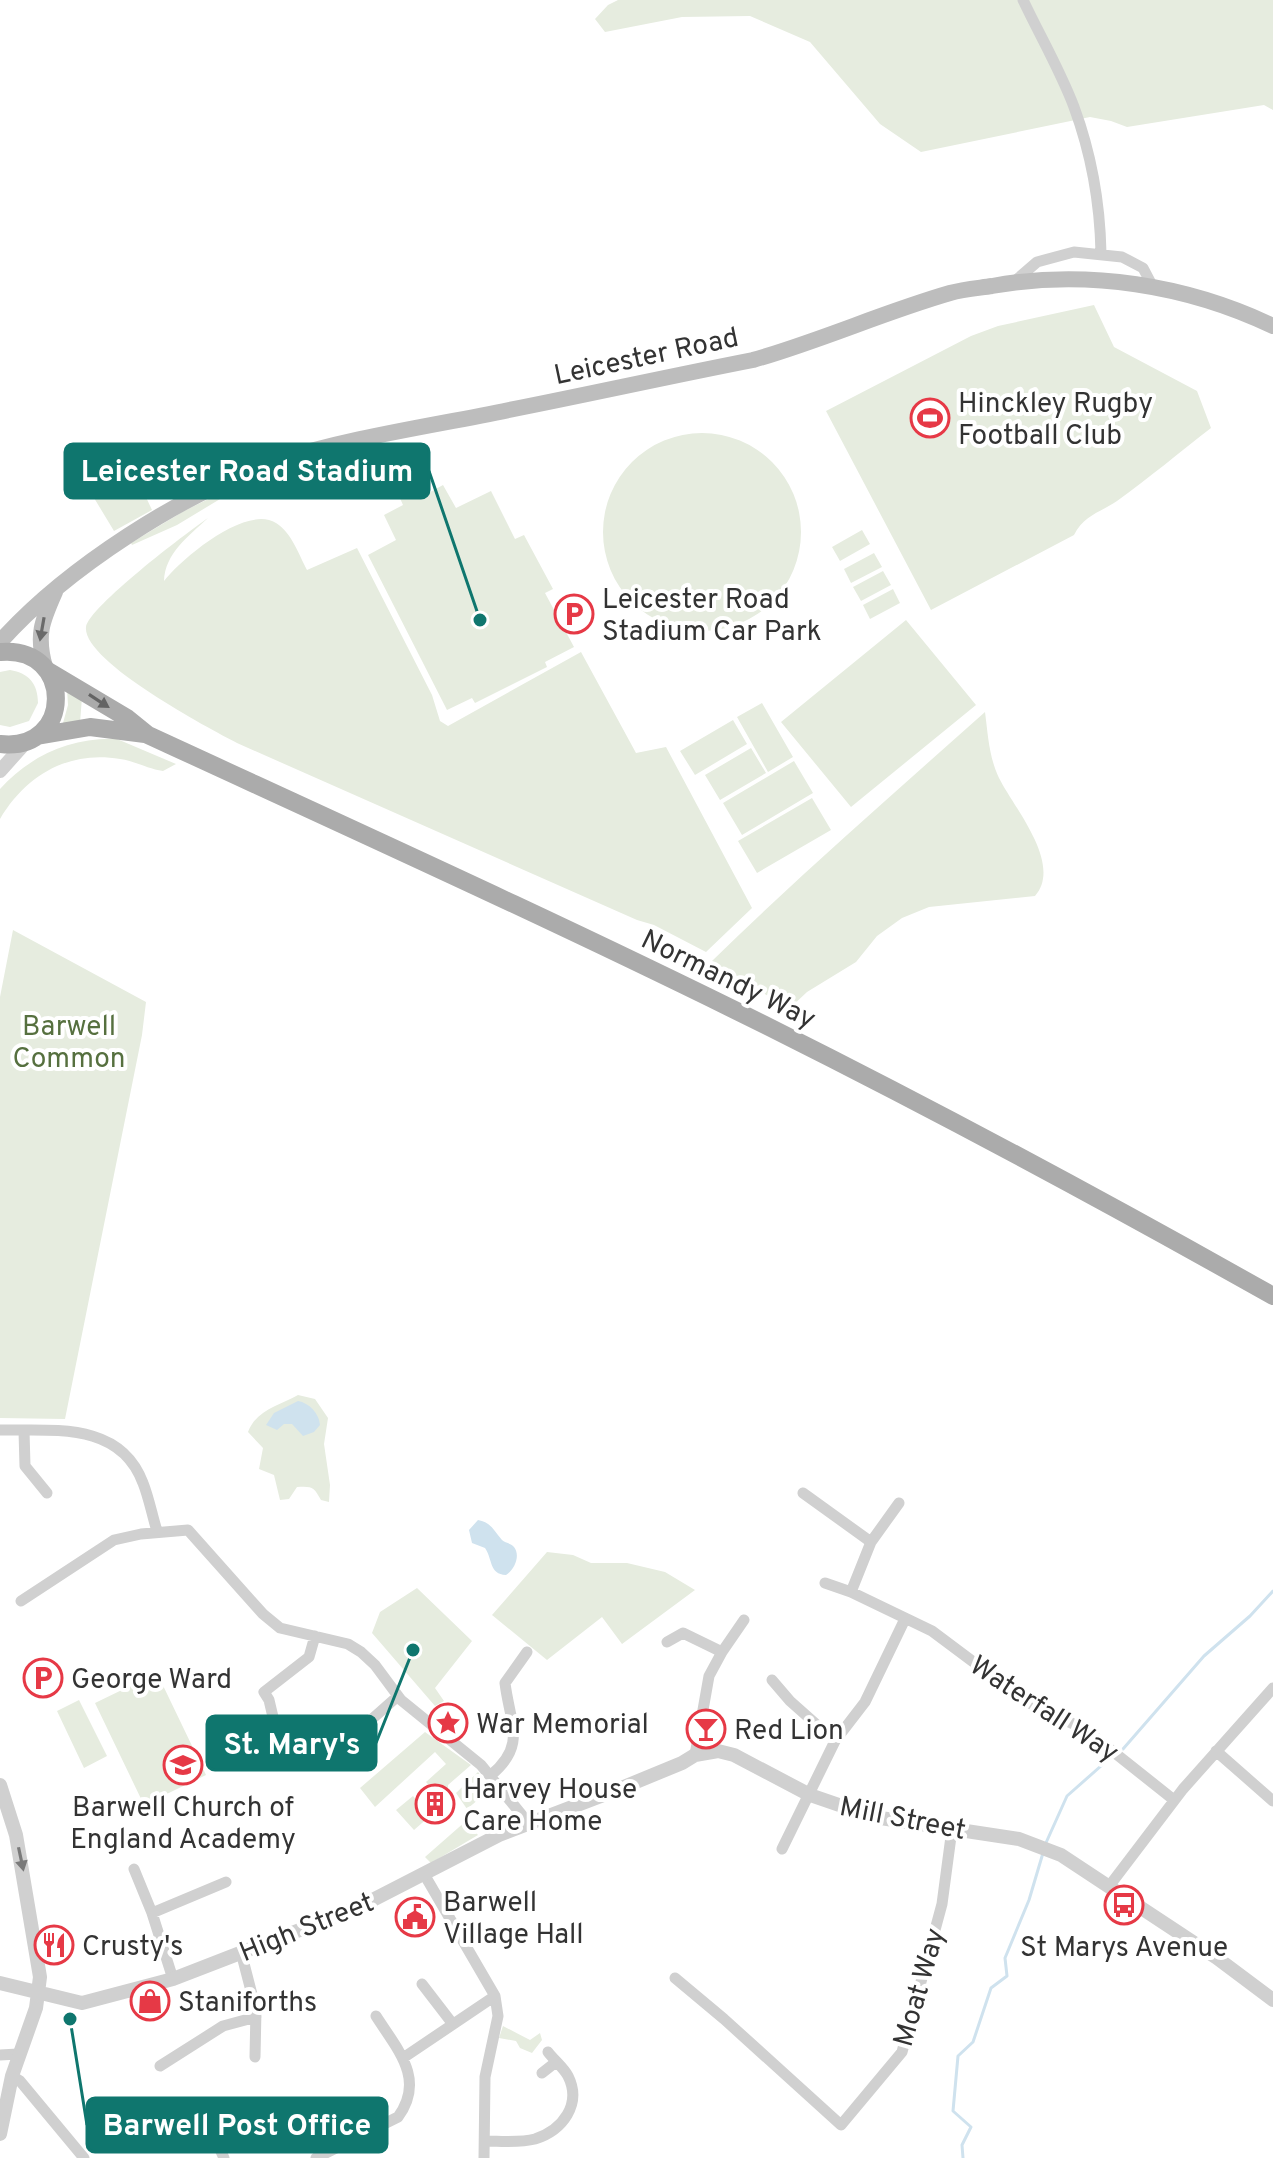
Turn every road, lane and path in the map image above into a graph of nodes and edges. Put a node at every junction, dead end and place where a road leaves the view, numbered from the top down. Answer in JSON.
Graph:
{"nodes":[{"id":1,"x":1023,"y":0,"type":"edge"},
{"id":2,"x":1101,"y":253,"type":"junction"},
{"id":3,"x":1015,"y":281,"type":"junction"},
{"id":4,"x":1153,"y":287,"type":"junction"},
{"id":5,"x":1273,"y":326,"type":"edge"},
{"id":6,"x":55,"y":592,"type":"junction"},
{"id":7,"x":0,"y":642,"type":"edge"},
{"id":8,"x":0,"y":652,"type":"edge"},
{"id":9,"x":47,"y":669,"type":"junction"},
{"id":10,"x":148,"y":735,"type":"junction"},
{"id":11,"x":31,"y":739,"type":"junction"},
{"id":12,"x":0,"y":744,"type":"edge"},
{"id":13,"x":0,"y":771,"type":"edge"},
{"id":14,"x":1273,"y":1296,"type":"edge"},
{"id":15,"x":0,"y":1430,"type":"edge"},
{"id":16,"x":24,"y":1431,"type":"junction"},
{"id":17,"x":47,"y":1493,"type":"dead end"},
{"id":18,"x":803,"y":1493,"type":"dead end"},
{"id":19,"x":899,"y":1503,"type":"dead end"},
{"id":20,"x":157,"y":1531,"type":"junction"},
{"id":21,"x":871,"y":1542,"type":"junction"},
{"id":22,"x":825,"y":1583,"type":"dead end"},
{"id":23,"x":851,"y":1592,"type":"junction"},
{"id":24,"x":21,"y":1601,"type":"dead end"},
{"id":25,"x":905,"y":1619,"type":"junction"},
{"id":26,"x":744,"y":1620,"type":"dead end"},
{"id":27,"x":315,"y":1636,"type":"junction"},
{"id":28,"x":667,"y":1642,"type":"dead end"},
{"id":29,"x":527,"y":1652,"type":"dead end"},
{"id":30,"x":722,"y":1652,"type":"junction"},
{"id":31,"x":772,"y":1680,"type":"dead end"},
{"id":32,"x":1273,"y":1688,"type":"edge"},
{"id":33,"x":398,"y":1696,"type":"junction"},
{"id":34,"x":273,"y":1717,"type":"dead end"},
{"id":35,"x":363,"y":1727,"type":"dead end"},
{"id":36,"x":835,"y":1741,"type":"junction"},
{"id":37,"x":1216,"y":1751,"type":"junction"},
{"id":38,"x":695,"y":1755,"type":"junction"},
{"id":39,"x":491,"y":1775,"type":"junction"},
{"id":40,"x":1,"y":1789,"type":"edge"},
{"id":41,"x":810,"y":1795,"type":"junction"},
{"id":42,"x":1174,"y":1800,"type":"junction"},
{"id":43,"x":1273,"y":1801,"type":"edge"},
{"id":44,"x":530,"y":1825,"type":"junction"},
{"id":45,"x":952,"y":1829,"type":"junction"},
{"id":46,"x":782,"y":1849,"type":"dead end"},
{"id":47,"x":134,"y":1869,"type":"dead end"},
{"id":48,"x":424,"y":1874,"type":"junction"},
{"id":49,"x":226,"y":1882,"type":"dead end"},
{"id":50,"x":1110,"y":1885,"type":"junction"},
{"id":51,"x":152,"y":1913,"type":"junction"},
{"id":52,"x":241,"y":1952,"type":"junction"},
{"id":53,"x":675,"y":1978,"type":"dead end"},
{"id":54,"x":173,"y":1979,"type":"junction"},
{"id":55,"x":0,"y":1983,"type":"edge"},
{"id":56,"x":422,"y":1984,"type":"dead end"},
{"id":57,"x":39,"y":1991,"type":"junction"},
{"id":58,"x":495,"y":1996,"type":"junction"},
{"id":59,"x":1273,"y":2000,"type":"edge"},
{"id":60,"x":376,"y":2016,"type":"dead end"},
{"id":61,"x":256,"y":2017,"type":"junction"},
{"id":62,"x":452,"y":2023,"type":"junction"},
{"id":63,"x":548,"y":2052,"type":"dead end"},
{"id":64,"x":18,"y":2054,"type":"junction"},
{"id":65,"x":0,"y":2055,"type":"edge"},
{"id":66,"x":255,"y":2057,"type":"dead end"},
{"id":67,"x":403,"y":2058,"type":"junction"},
{"id":68,"x":556,"y":2062,"type":"junction"},
{"id":69,"x":160,"y":2066,"type":"dead end"},
{"id":70,"x":542,"y":2073,"type":"dead end"},
{"id":71,"x":12,"y":2076,"type":"junction"},
{"id":72,"x":0,"y":2134,"type":"edge"},
{"id":73,"x":220,"y":2139,"type":"dead end"},
{"id":74,"x":485,"y":2141,"type":"junction"},
{"id":75,"x":84,"y":2158,"type":"edge"},
{"id":76,"x":224,"y":2158,"type":"edge"},
{"id":77,"x":316,"y":2158,"type":"edge"},
{"id":78,"x":484,"y":2158,"type":"edge"}],
"edges":[{"from":1,"to":2,"type":"street"},
{"from":2,"to":3,"type":"street"},
{"from":2,"to":4,"type":"street"},
{"from":3,"to":4,"type":"main road","name":"Leicester Road"},
{"from":3,"to":6,"type":"main road","name":"Leicester Road"},
{"from":4,"to":5,"type":"main road","name":"Leicester Road"},
{"from":6,"to":7,"type":"main road","name":"Leicester Road"},
{"from":6,"to":9,"type":"main road","one_way":true},
{"from":8,"to":9,"type":"main road","name":"Normandy Way"},
{"from":9,"to":10,"type":"main road","name":"Normandy Way","one_way":true},
{"from":9,"to":11,"type":"main road"},
{"from":10,"to":11,"type":"main road","name":"Normandy Way"},
{"from":10,"to":14,"type":"main road","name":"Normandy Way"},
{"from":11,"to":12,"type":"main road","name":"Normandy Way"},
{"from":11,"to":13,"type":"street"},
{"from":15,"to":16,"type":"street"},
{"from":16,"to":17,"type":"street"},
{"from":16,"to":20,"type":"street"},
{"from":18,"to":21,"type":"street"},
{"from":19,"to":21,"type":"street"},
{"from":20,"to":24,"type":"street"},
{"from":20,"to":27,"type":"street"},
{"from":21,"to":23,"type":"street"},
{"from":22,"to":23,"type":"street","name":"Waterfall Way"},
{"from":23,"to":25,"type":"street","name":"Waterfall Way"},
{"from":25,"to":36,"type":"street"},
{"from":25,"to":42,"type":"street","name":"Waterfall Way"},
{"from":26,"to":30,"type":"street"},
{"from":27,"to":33,"type":"street"},
{"from":27,"to":34,"type":"street"},
{"from":28,"to":30,"type":"street"},
{"from":29,"to":39,"type":"street"},
{"from":30,"to":38,"type":"street"},
{"from":31,"to":36,"type":"street"},
{"from":32,"to":37,"type":"street"},
{"from":33,"to":35,"type":"street"},
{"from":33,"to":39,"type":"street"},
{"from":36,"to":41,"type":"street"},
{"from":37,"to":42,"type":"street"},
{"from":37,"to":43,"type":"street"},
{"from":38,"to":41,"type":"street","name":"Mill Street"},
{"from":38,"to":44,"type":"street","name":"High Street"},
{"from":39,"to":44,"type":"street"},
{"from":40,"to":57,"type":"street","one_way":true},
{"from":41,"to":45,"type":"street","name":"Mill Street"},
{"from":41,"to":46,"type":"street"},
{"from":42,"to":50,"type":"street"},
{"from":44,"to":48,"type":"street","name":"High Street"},
{"from":45,"to":50,"type":"street","name":"Mill Street"},
{"from":45,"to":53,"type":"street","name":"Moat Way"},
{"from":47,"to":51,"type":"street"},
{"from":48,"to":52,"type":"street","name":"High Street"},
{"from":48,"to":58,"type":"street"},
{"from":49,"to":51,"type":"street"},
{"from":50,"to":59,"type":"street","name":"Mill Street"},
{"from":51,"to":54,"type":"street"},
{"from":52,"to":54,"type":"street","name":"High Street"},
{"from":52,"to":61,"type":"street"},
{"from":54,"to":57,"type":"street","name":"High Street"},
{"from":55,"to":57,"type":"street","name":"High Street"},
{"from":56,"to":62,"type":"street"},
{"from":57,"to":64,"type":"street"},
{"from":58,"to":62,"type":"street"},
{"from":58,"to":74,"type":"street"},
{"from":60,"to":67,"type":"street"},
{"from":61,"to":66,"type":"street"},
{"from":61,"to":69,"type":"street"},
{"from":62,"to":67,"type":"street"},
{"from":63,"to":68,"type":"street"},
{"from":64,"to":65,"type":"street"},
{"from":64,"to":71,"type":"street"},
{"from":67,"to":77,"type":"street"},
{"from":68,"to":70,"type":"street"},
{"from":68,"to":74,"type":"street"},
{"from":71,"to":72,"type":"street"},
{"from":71,"to":75,"type":"street"},
{"from":73,"to":76,"type":"street"},
{"from":74,"to":78,"type":"street"}]}
